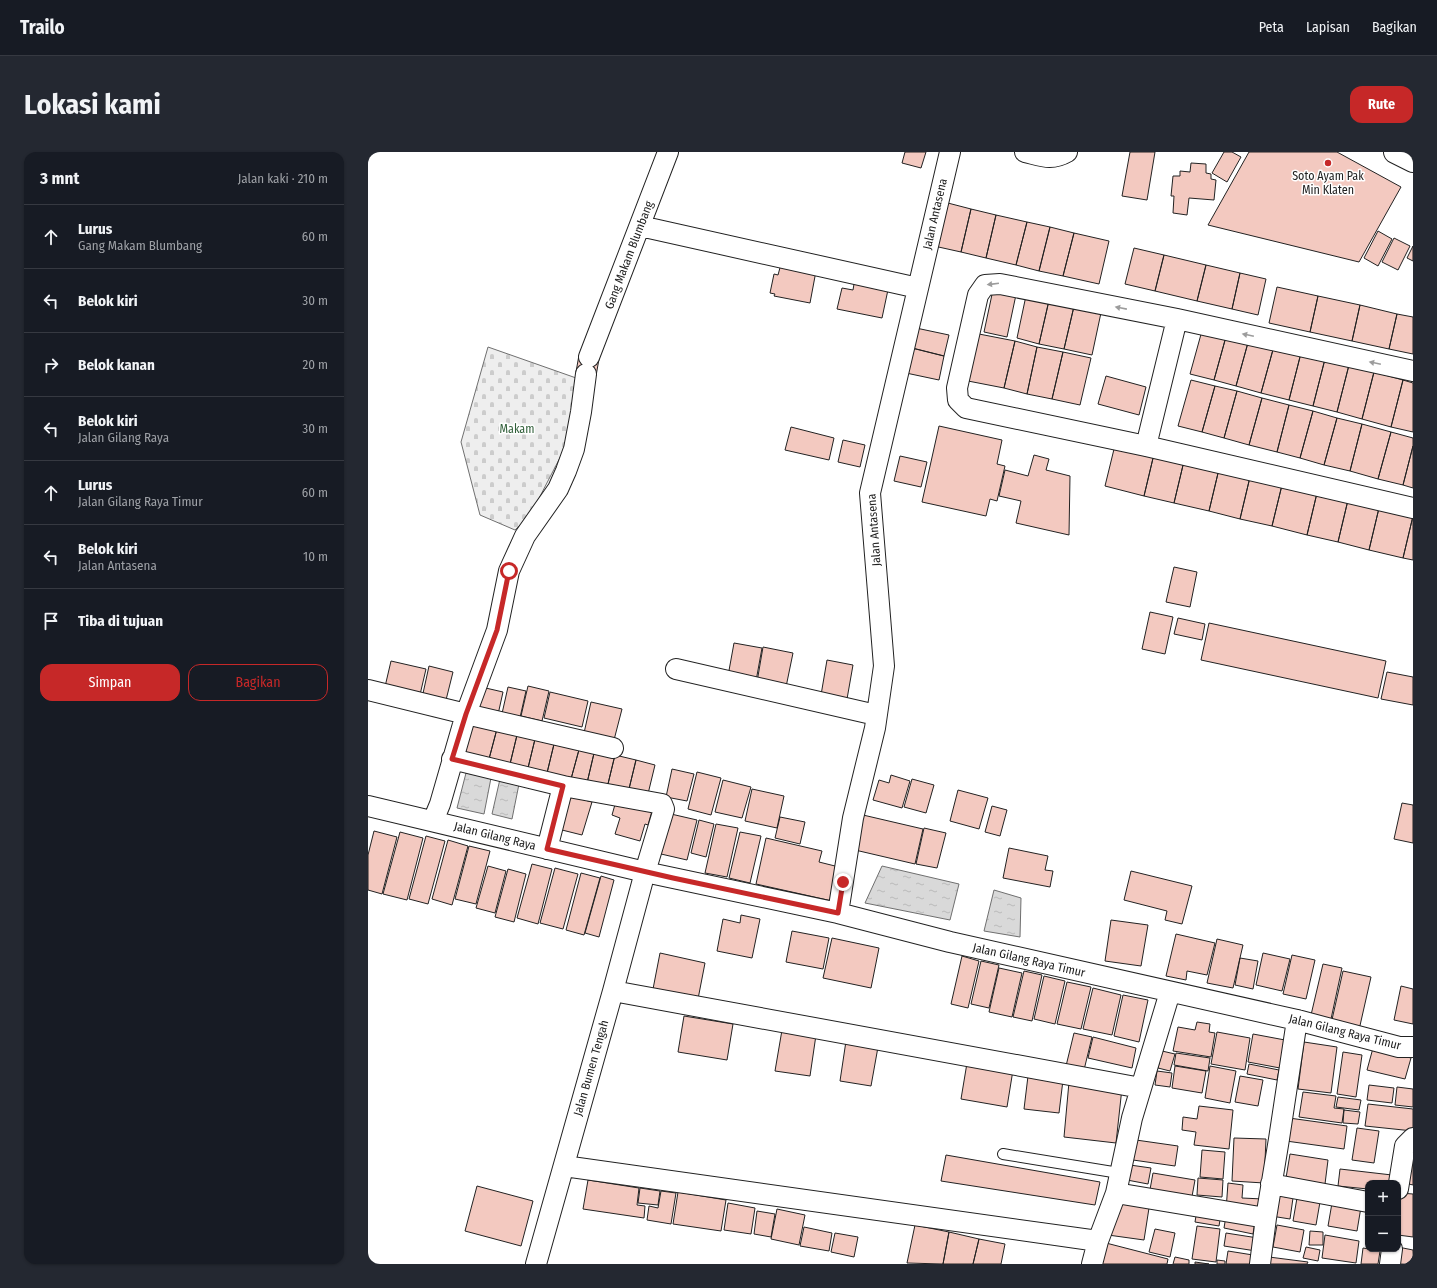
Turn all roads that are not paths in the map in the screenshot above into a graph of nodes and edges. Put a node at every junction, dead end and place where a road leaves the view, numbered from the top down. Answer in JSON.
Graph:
{"nodes":[{"id":1,"x":668,"y":152,"type":"edge"},
{"id":2,"x":950,"y":152,"type":"edge"},
{"id":3,"x":1025,"y":152,"type":"edge"},
{"id":4,"x":1067,"y":152,"type":"edge"},
{"id":5,"x":1395,"y":152,"type":"edge"},
{"id":6,"x":1413,"y":161,"type":"edge"},
{"id":7,"x":640,"y":226,"type":"junction"},
{"id":8,"x":918,"y":288,"type":"junction"},
{"id":9,"x":1177,"y":319,"type":"junction"},
{"id":10,"x":1413,"y":371,"type":"edge"},
{"id":11,"x":1146,"y":446,"type":"junction"},
{"id":12,"x":1413,"y":508,"type":"edge"},
{"id":13,"x":676,"y":669,"type":"dead end"},
{"id":14,"x":368,"y":690,"type":"edge"},
{"id":15,"x":466,"y":714,"type":"junction"},
{"id":16,"x":876,"y":715,"type":"junction"},
{"id":17,"x":613,"y":748,"type":"dead end"},
{"id":18,"x":452,"y":759,"type":"junction"},
{"id":19,"x":563,"y":786,"type":"junction"},
{"id":20,"x":368,"y":806,"type":"edge"},
{"id":21,"x":433,"y":821,"type":"junction"},
{"id":22,"x":547,"y":849,"type":"junction"},
{"id":23,"x":645,"y":872,"type":"junction"},
{"id":24,"x":838,"y":913,"type":"junction"},
{"id":25,"x":613,"y":991,"type":"junction"},
{"id":26,"x":1170,"y":992,"type":"junction"},
{"id":27,"x":1297,"y":1020,"type":"junction"},
{"id":28,"x":1413,"y":1047,"type":"edge"},
{"id":29,"x":1141,"y":1088,"type":"junction"},
{"id":30,"x":1413,"y":1138,"type":"edge"},
{"id":31,"x":1002,"y":1154,"type":"dead end"},
{"id":32,"x":564,"y":1166,"type":"junction"},
{"id":33,"x":1119,"y":1173,"type":"junction"},
{"id":34,"x":1399,"y":1180,"type":"edge"},
{"id":35,"x":1272,"y":1184,"type":"junction"},
{"id":36,"x":1116,"y":1193,"type":"junction"},
{"id":37,"x":1365,"y":1201,"type":"edge"},
{"id":38,"x":1266,"y":1218,"type":"junction"},
{"id":39,"x":1098,"y":1241,"type":"junction"},
{"id":40,"x":1392,"y":1252,"type":"edge"},
{"id":41,"x":536,"y":1264,"type":"edge"},
{"id":42,"x":1092,"y":1264,"type":"edge"},
{"id":43,"x":1260,"y":1264,"type":"edge"},
{"id":44,"x":1390,"y":1264,"type":"edge"}],
"edges":[{"from":1,"to":7,"type":"street","name":"Gang Makam Blumbang"},
{"from":2,"to":8,"type":"street","name":"Jalan Antasena"},
{"from":3,"to":4,"type":"street"},
{"from":5,"to":6,"type":"highway"},
{"from":7,"to":8,"type":"street"},
{"from":7,"to":15,"type":"street","name":"Gang Makam Blumbang"},
{"from":8,"to":16,"type":"street","name":"Jalan Antasena"},
{"from":10,"to":9,"type":"street","one_way":true},
{"from":9,"to":11,"type":"street"},
{"from":9,"to":11,"type":"street","one_way":true},
{"from":11,"to":12,"type":"street"},
{"from":13,"to":16,"type":"street"},
{"from":14,"to":15,"type":"street"},
{"from":15,"to":17,"type":"street"},
{"from":15,"to":18,"type":"street","name":"Gang Makam Blumbang"},
{"from":16,"to":24,"type":"street","name":"Jalan Antasena"},
{"from":18,"to":19,"type":"street"},
{"from":18,"to":21,"type":"street","name":"Gang Makam Blumbang"},
{"from":19,"to":22,"type":"street"},
{"from":19,"to":23,"type":"street","name":"Jalan Bumen Tengah"},
{"from":20,"to":21,"type":"street","name":"Jalan Gilang Raya"},
{"from":21,"to":22,"type":"street","name":"Jalan Gilang Raya"},
{"from":22,"to":23,"type":"street","name":"Jalan Gilang Raya"},
{"from":23,"to":24,"type":"street","name":"Jalan Gilang Raya Timur"},
{"from":23,"to":25,"type":"street","name":"Jalan Bumen Tengah"},
{"from":24,"to":26,"type":"street","name":"Jalan Gilang Raya Timur"},
{"from":25,"to":29,"type":"street"},
{"from":25,"to":32,"type":"street","name":"Jalan Bumen Tengah"},
{"from":26,"to":27,"type":"street","name":"Jalan Gilang Raya Timur"},
{"from":26,"to":29,"type":"street"},
{"from":27,"to":28,"type":"street","name":"Jalan Gilang Raya Timur"},
{"from":27,"to":35,"type":"street"},
{"from":29,"to":33,"type":"street"},
{"from":30,"to":34,"type":"street"},
{"from":31,"to":33,"type":"lane"},
{"from":32,"to":39,"type":"street"},
{"from":32,"to":41,"type":"street","name":"Jalan Bumen Tengah"},
{"from":33,"to":36,"type":"street"},
{"from":35,"to":37,"type":"street"},
{"from":35,"to":38,"type":"street"},
{"from":36,"to":38,"type":"street"},
{"from":36,"to":39,"type":"street"},
{"from":38,"to":43,"type":"street"},
{"from":39,"to":42,"type":"street"},
{"from":40,"to":44,"type":"street"}]}
